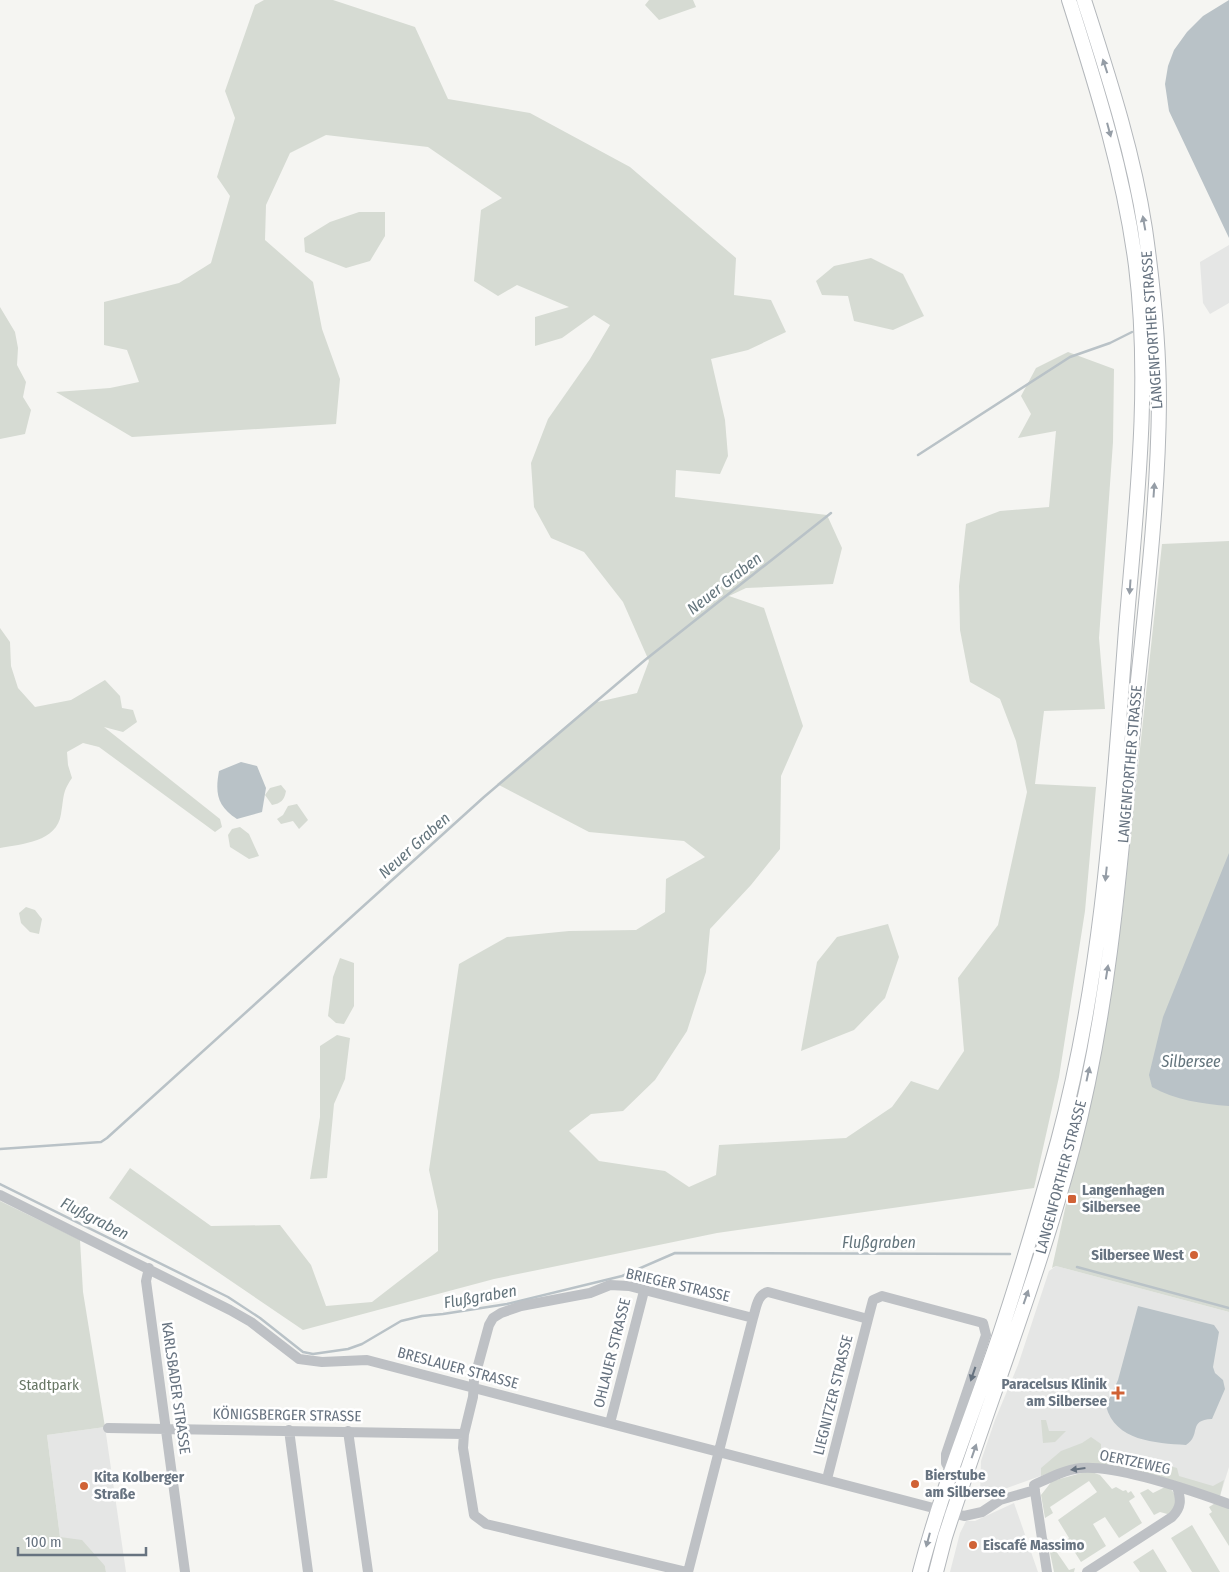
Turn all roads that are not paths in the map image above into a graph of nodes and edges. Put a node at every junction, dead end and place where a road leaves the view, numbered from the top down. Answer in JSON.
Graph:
{"nodes":[{"id":1,"x":1069,"y":0,"type":"edge"},
{"id":2,"x":1084,"y":0,"type":"edge"},
{"id":3,"x":0,"y":1195,"type":"edge"},
{"id":4,"x":149,"y":1268,"type":"junction"},
{"id":5,"x":644,"y":1291,"type":"junction"},
{"id":6,"x":753,"y":1318,"type":"junction"},
{"id":7,"x":868,"y":1319,"type":"junction"},
{"id":8,"x":473,"y":1388,"type":"junction"},
{"id":9,"x":610,"y":1423,"type":"junction"},
{"id":10,"x":108,"y":1428,"type":"dead end"},
{"id":11,"x":166,"y":1428,"type":"junction"},
{"id":12,"x":289,"y":1430,"type":"junction"},
{"id":13,"x":348,"y":1431,"type":"junction"},
{"id":14,"x":464,"y":1434,"type":"junction"},
{"id":15,"x":719,"y":1452,"type":"junction"},
{"id":16,"x":951,"y":1472,"type":"junction"},
{"id":17,"x":827,"y":1479,"type":"junction"},
{"id":18,"x":1035,"y":1487,"type":"junction"},
{"id":19,"x":1177,"y":1487,"type":"junction"},
{"id":20,"x":1224,"y":1502,"type":"edge"},
{"id":21,"x":938,"y":1509,"type":"junction"},
{"id":22,"x":952,"y":1513,"type":"junction"},
{"id":23,"x":185,"y":1572,"type":"edge"},
{"id":24,"x":308,"y":1572,"type":"edge"},
{"id":25,"x":368,"y":1572,"type":"edge"},
{"id":26,"x":688,"y":1572,"type":"edge"},
{"id":27,"x":920,"y":1572,"type":"edge"},
{"id":28,"x":936,"y":1572,"type":"edge"},
{"id":29,"x":1047,"y":1572,"type":"edge"},
{"id":30,"x":1086,"y":1572,"type":"edge"}],
"edges":[{"from":1,"to":16,"type":"main road","name":"LANGENFORTHER STRASSE","one_way":true},
{"from":22,"to":2,"type":"main road","name":"LANGENFORTHER STRASSE","one_way":true},
{"from":3,"to":4,"type":"street","name":"BRESLAUER STRASSE"},
{"from":4,"to":8,"type":"street","name":"BRESLAUER STRASSE"},
{"from":4,"to":11,"type":"street","name":"KARLSBADER STRASSE"},
{"from":5,"to":6,"type":"street","name":"BRIEGER STRASSE"},
{"from":5,"to":8,"type":"street","name":"BRIEGER STRASSE"},
{"from":5,"to":9,"type":"street","name":"OHLAUER STRASSE"},
{"from":6,"to":7,"type":"street"},
{"from":6,"to":15,"type":"street"},
{"from":7,"to":16,"type":"street","name":"LIEGNITZER STRASSE","one_way":true},
{"from":7,"to":17,"type":"street","name":"LIEGNITZER STRASSE"},
{"from":8,"to":9,"type":"street","name":"BRESLAUER STRASSE"},
{"from":8,"to":14,"type":"street"},
{"from":9,"to":15,"type":"street","name":"BRESLAUER STRASSE"},
{"from":10,"to":11,"type":"street","name":"KÖNIGSBERGER STRASSE"},
{"from":11,"to":12,"type":"street","name":"KÖNIGSBERGER STRASSE"},
{"from":11,"to":23,"type":"street","name":"KARLSBADER STRASSE"},
{"from":12,"to":13,"type":"street","name":"KÖNIGSBERGER STRASSE"},
{"from":12,"to":24,"type":"street"},
{"from":13,"to":14,"type":"street","name":"KÖNIGSBERGER STRASSE"},
{"from":13,"to":25,"type":"street"},
{"from":14,"to":26,"type":"street"},
{"from":15,"to":17,"type":"street","name":"BRESLAUER STRASSE"},
{"from":15,"to":26,"type":"street"},
{"from":16,"to":21,"type":"main road","name":"LANGENFORTHER STRASSE"},
{"from":17,"to":21,"type":"street","name":"BRESLAUER STRASSE"},
{"from":19,"to":18,"type":"street","name":"OERTZEWEG","one_way":true},
{"from":18,"to":22,"type":"street","name":"OERTZEWEG"},
{"from":18,"to":29,"type":"street"},
{"from":19,"to":20,"type":"street","name":"OERTZEWEG"},
{"from":19,"to":30,"type":"street","name":"OERTZEWEG"},
{"from":21,"to":22,"type":"street","name":"OERTZEWEG"},
{"from":21,"to":27,"type":"main road","name":"LANGENFORTHER STRASSE","one_way":true},
{"from":22,"to":28,"type":"main road","name":"LANGENFORTHER STRASSE"}]}
